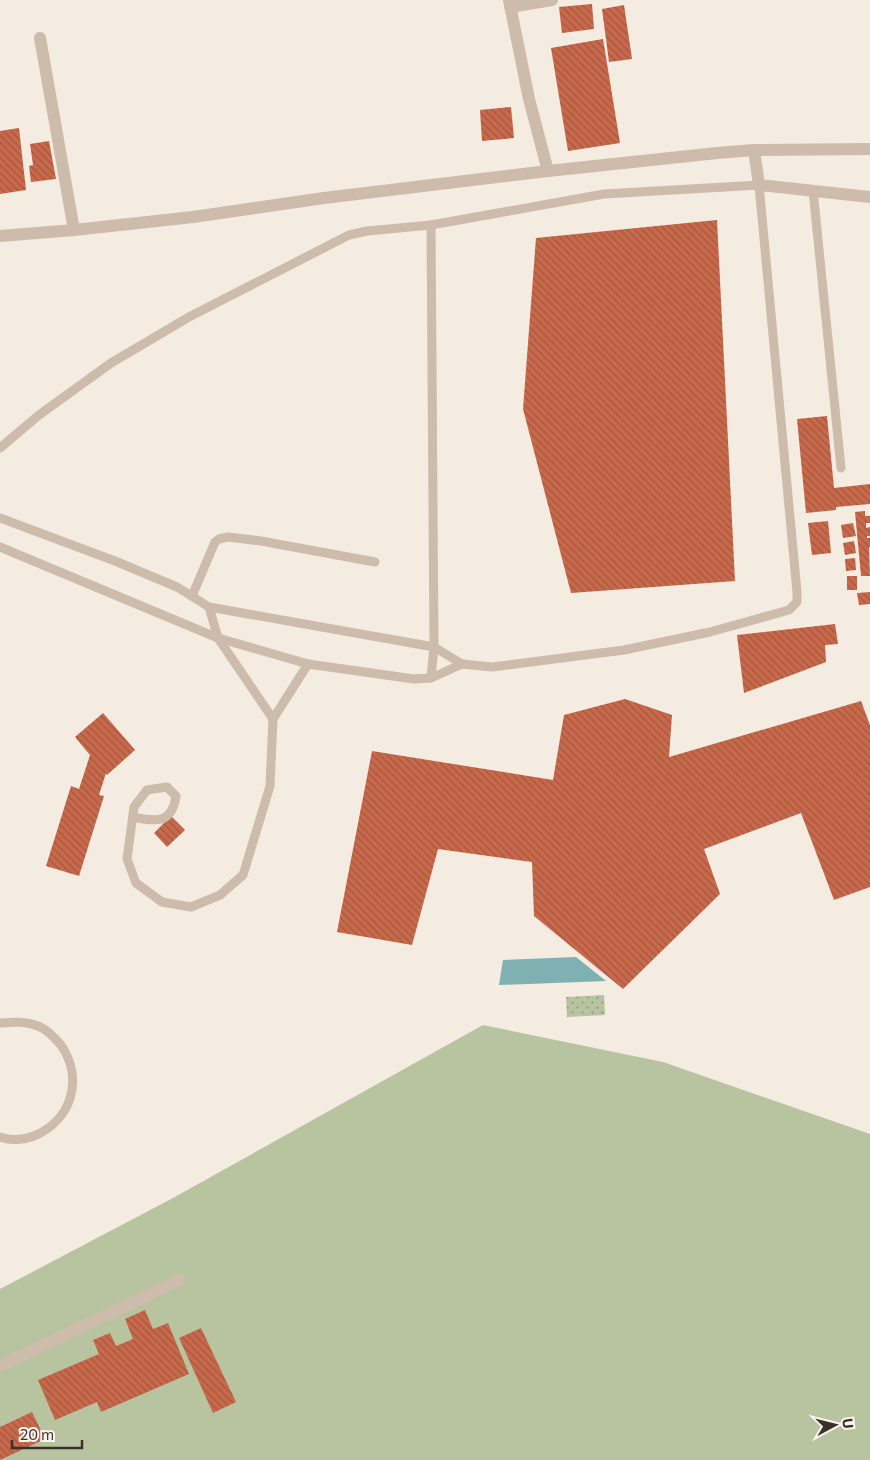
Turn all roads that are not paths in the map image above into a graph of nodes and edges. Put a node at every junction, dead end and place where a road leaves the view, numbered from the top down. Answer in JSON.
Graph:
{"nodes":[{"id":1,"x":552,"y":0,"type":"edge"},
{"id":2,"x":509,"y":4,"type":"edge"},
{"id":3,"x":40,"y":38,"type":"dead end"},
{"id":4,"x":870,"y":149,"type":"edge"},
{"id":5,"x":754,"y":150,"type":"junction"},
{"id":6,"x":548,"y":171,"type":"junction"},
{"id":7,"x":759,"y":185,"type":"junction"},
{"id":8,"x":813,"y":190,"type":"junction"},
{"id":9,"x":870,"y":197,"type":"edge"},
{"id":10,"x":431,"y":225,"type":"junction"},
{"id":11,"x":74,"y":230,"type":"junction"},
{"id":12,"x":0,"y":236,"type":"edge"},
{"id":13,"x":0,"y":448,"type":"edge"},
{"id":14,"x":841,"y":468,"type":"dead end"},
{"id":15,"x":0,"y":518,"type":"edge"},
{"id":16,"x":0,"y":547,"type":"edge"},
{"id":17,"x":375,"y":562,"type":"dead end"},
{"id":18,"x":192,"y":596,"type":"junction"},
{"id":19,"x":209,"y":607,"type":"junction"},
{"id":20,"x":218,"y":638,"type":"junction"},
{"id":21,"x":434,"y":647,"type":"junction"},
{"id":22,"x":308,"y":664,"type":"junction"},
{"id":23,"x":462,"y":664,"type":"junction"},
{"id":24,"x":431,"y":678,"type":"junction"},
{"id":25,"x":273,"y":719,"type":"junction"},
{"id":26,"x":133,"y":817,"type":"junction"},
{"id":27,"x":0,"y":1023,"type":"edge"},
{"id":28,"x":0,"y":1137,"type":"edge"},
{"id":29,"x":179,"y":1280,"type":"dead end"},
{"id":30,"x":0,"y":1366,"type":"edge"}],
"edges":[{"from":1,"to":2,"type":"street"},
{"from":2,"to":6,"type":"street"},
{"from":3,"to":11,"type":"street"},
{"from":4,"to":5,"type":"street"},
{"from":5,"to":6,"type":"street"},
{"from":5,"to":7,"type":"street"},
{"from":6,"to":11,"type":"street"},
{"from":7,"to":8,"type":"street"},
{"from":7,"to":10,"type":"lane"},
{"from":7,"to":23,"type":"lane"},
{"from":8,"to":9,"type":"street"},
{"from":8,"to":14,"type":"lane"},
{"from":10,"to":13,"type":"lane"},
{"from":10,"to":21,"type":"lane"},
{"from":11,"to":12,"type":"street"},
{"from":15,"to":18,"type":"lane"},
{"from":16,"to":20,"type":"lane"},
{"from":17,"to":18,"type":"lane"},
{"from":18,"to":19,"type":"lane"},
{"from":19,"to":20,"type":"lane"},
{"from":19,"to":21,"type":"lane"},
{"from":20,"to":22,"type":"lane"},
{"from":20,"to":25,"type":"lane"},
{"from":21,"to":23,"type":"lane"},
{"from":21,"to":24,"type":"lane"},
{"from":22,"to":24,"type":"lane"},
{"from":22,"to":25,"type":"lane"},
{"from":23,"to":24,"type":"lane"},
{"from":25,"to":26,"type":"lane"},
{"from":26,"to":26,"type":"lane"},
{"from":27,"to":28,"type":"lane"},
{"from":29,"to":30,"type":"street"}]}
